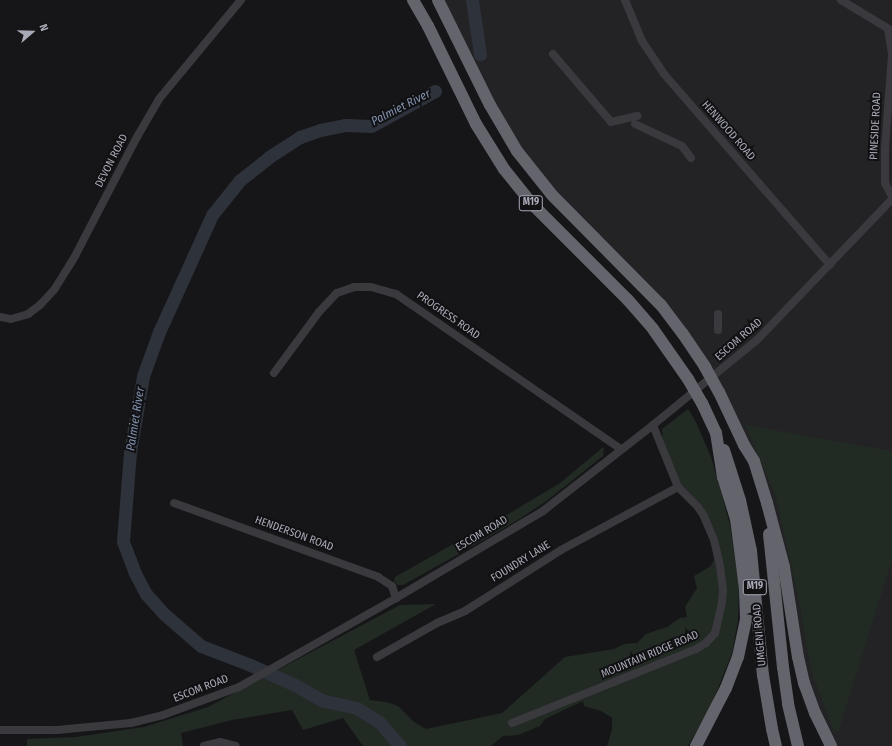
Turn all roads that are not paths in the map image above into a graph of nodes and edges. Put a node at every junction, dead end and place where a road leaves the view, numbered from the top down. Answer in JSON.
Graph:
{"nodes":[{"id":1,"x":241,"y":0,"type":"edge"},
{"id":2,"x":413,"y":0,"type":"edge"},
{"id":3,"x":438,"y":0,"type":"edge"},
{"id":4,"x":625,"y":0,"type":"edge"},
{"id":5,"x":841,"y":0,"type":"edge"},
{"id":6,"x":890,"y":30,"type":"edge"},
{"id":7,"x":553,"y":54,"type":"dead end"},
{"id":8,"x":892,"y":54,"type":"edge"},
{"id":9,"x":691,"y":158,"type":"dead end"},
{"id":10,"x":892,"y":198,"type":"edge"},
{"id":11,"x":830,"y":265,"type":"junction"},
{"id":12,"x":718,"y":314,"type":"dead end"},
{"id":13,"x":0,"y":317,"type":"edge"},
{"id":14,"x":718,"y":330,"type":"dead end"},
{"id":15,"x":274,"y":373,"type":"dead end"},
{"id":16,"x":654,"y":425,"type":"junction"},
{"id":17,"x":716,"y":432,"type":"junction"},
{"id":18,"x":744,"y":445,"type":"junction"},
{"id":19,"x":621,"y":449,"type":"junction"},
{"id":20,"x":678,"y":487,"type":"junction"},
{"id":21,"x":174,"y":502,"type":"dead end"},
{"id":22,"x":396,"y":598,"type":"junction"},
{"id":23,"x":377,"y":657,"type":"dead end"},
{"id":24,"x":512,"y":722,"type":"dead end"},
{"id":25,"x":0,"y":730,"type":"edge"},
{"id":26,"x":204,"y":746,"type":"edge"},
{"id":27,"x":236,"y":746,"type":"edge"},
{"id":28,"x":696,"y":746,"type":"edge"},
{"id":29,"x":776,"y":746,"type":"edge"},
{"id":30,"x":798,"y":746,"type":"edge"},
{"id":31,"x":831,"y":746,"type":"edge"}],
"edges":[{"from":1,"to":13,"type":"street","name":"DEVON ROAD"},
{"from":2,"to":17,"type":"highway","number":"M19","bridge":true},
{"from":3,"to":18,"type":"highway","number":"M19","bridge":true},
{"from":4,"to":11,"type":"street","name":"HENWOOD ROAD"},
{"from":5,"to":6,"type":"street"},
{"from":6,"to":8,"type":"street","name":"PINESIDE ROAD"},
{"from":7,"to":9,"type":"street"},
{"from":8,"to":10,"type":"street","name":"PINESIDE ROAD"},
{"from":10,"to":11,"type":"street","name":"ESCOM ROAD"},
{"from":11,"to":16,"type":"street","name":"ESCOM ROAD"},
{"from":12,"to":14,"type":"street"},
{"from":15,"to":19,"type":"street","name":"PROGRESS ROAD"},
{"from":16,"to":19,"type":"street","name":"ESCOM ROAD"},
{"from":16,"to":20,"type":"street","name":"MOUNTAIN RIDGE ROAD"},
{"from":17,"to":28,"type":"highway"},
{"from":17,"to":29,"type":"highway","name":"UMGENI ROAD","number":"M19"},
{"from":18,"to":30,"type":"highway","name":"UMGENI ROAD","number":"M19"},
{"from":18,"to":31,"type":"highway"},
{"from":19,"to":22,"type":"street","name":"ESCOM ROAD"},
{"from":20,"to":23,"type":"street","name":"FOUNDRY LANE"},
{"from":20,"to":24,"type":"street","name":"MOUNTAIN RIDGE ROAD"},
{"from":21,"to":22,"type":"street","name":"HENDERSON ROAD"},
{"from":22,"to":25,"type":"street","name":"ESCOM ROAD"},
{"from":26,"to":27,"type":"street"}]}
